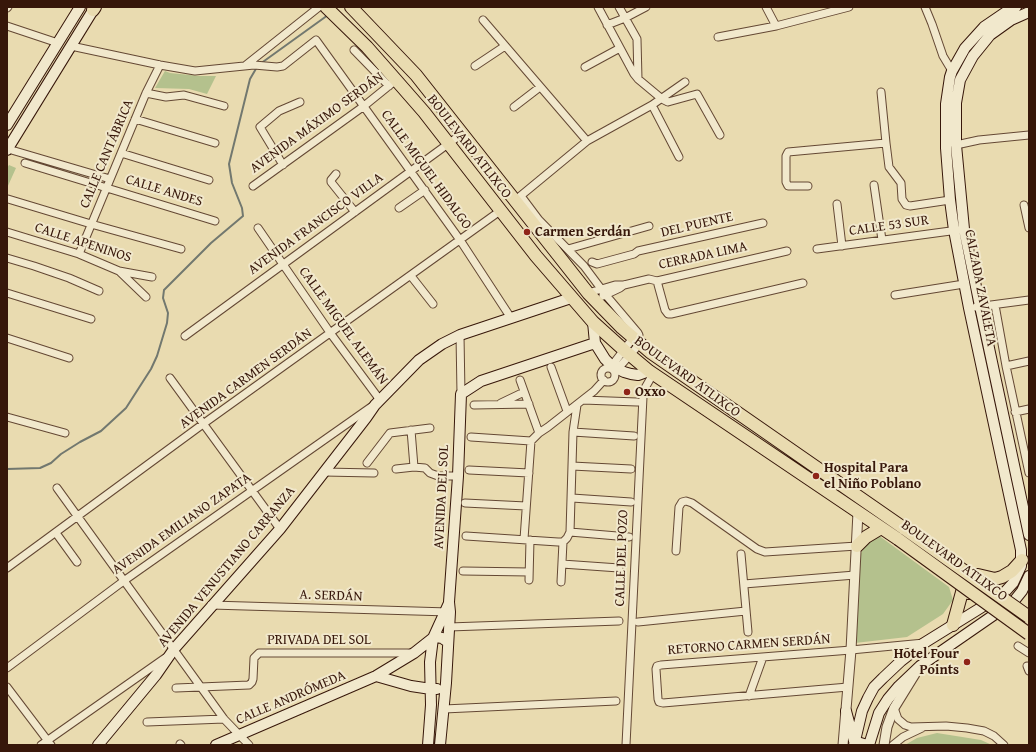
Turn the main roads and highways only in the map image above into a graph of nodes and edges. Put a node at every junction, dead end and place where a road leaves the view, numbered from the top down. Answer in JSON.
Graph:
{"nodes":[{"id":1,"x":80,"y":7,"type":"edge"},
{"id":2,"x":326,"y":7,"type":"edge"},
{"id":3,"x":1016,"y":7,"type":"edge"},
{"id":4,"x":94,"y":8,"type":"edge"},
{"id":5,"x":354,"y":10,"type":"edge"},
{"id":6,"x":1029,"y":12,"type":"edge"},
{"id":7,"x":7,"y":125,"type":"edge"},
{"id":8,"x":8,"y":149,"type":"edge"},
{"id":9,"x":959,"y":230,"type":"junction"},
{"id":10,"x":571,"y":298,"type":"junction"},
{"id":11,"x":593,"y":322,"type":"junction"},
{"id":12,"x":595,"y":343,"type":"junction"},
{"id":13,"x":651,"y":373,"type":"junction"},
{"id":14,"x":886,"y":515,"type":"junction"},
{"id":15,"x":881,"y":528,"type":"junction"},
{"id":16,"x":1029,"y":535,"type":"edge"},
{"id":17,"x":857,"y":546,"type":"road end"},
{"id":18,"x":1022,"y":560,"type":"junction"},
{"id":19,"x":978,"y":574,"type":"junction"},
{"id":20,"x":1029,"y":576,"type":"edge"},
{"id":21,"x":962,"y":592,"type":"junction"},
{"id":22,"x":1003,"y":594,"type":"junction"},
{"id":23,"x":1014,"y":601,"type":"junction"},
{"id":24,"x":982,"y":607,"type":"junction"},
{"id":25,"x":448,"y":609,"type":"junction"},
{"id":26,"x":1029,"y":612,"type":"edge"},
{"id":27,"x":994,"y":615,"type":"junction"},
{"id":28,"x":1029,"y":617,"type":"edge"},
{"id":29,"x":953,"y":625,"type":"junction"},
{"id":30,"x":1016,"y":631,"type":"junction"},
{"id":31,"x":1029,"y":634,"type":"edge"},
{"id":32,"x":433,"y":638,"type":"junction"},
{"id":33,"x":448,"y":642,"type":"junction"},
{"id":34,"x":1024,"y":643,"type":"edge"},
{"id":35,"x":376,"y":676,"type":"junction"},
{"id":36,"x":446,"y":683,"type":"junction"},
{"id":37,"x":431,"y":689,"type":"junction"},
{"id":38,"x":846,"y":712,"type":"road end"},
{"id":39,"x":854,"y":743,"type":"edge"},
{"id":40,"x":219,"y":744,"type":"edge"},
{"id":41,"x":98,"y":745,"type":"edge"},
{"id":42,"x":428,"y":745,"type":"edge"},
{"id":43,"x":440,"y":745,"type":"edge"},
{"id":44,"x":868,"y":745,"type":"edge"}],
"edges":[{"from":1,"to":7,"type":"main road"},
{"from":2,"to":10,"type":"main road","name":"BOULEVARD ATLIXCO"},
{"from":3,"to":9,"type":"main road","name":"CALZADA ZAVALETA"},
{"from":4,"to":8,"type":"main road"},
{"from":5,"to":14,"type":"main road","name":"BOULEVARD ATLIXCO"},
{"from":6,"to":9,"type":"main road","name":"CALZADA ZAVALETA"},
{"from":9,"to":16,"type":"main road","name":"CALZADA ZAVALETA"},
{"from":9,"to":18,"type":"main road","name":"CALZADA ZAVALETA"},
{"from":10,"to":11,"type":"main road","name":"BOULEVARD ATLIXCO"},
{"from":10,"to":41,"type":"main road","name":"AVENIDA VENUSTIANO CARRANZA"},
{"from":11,"to":12,"type":"main road"},
{"from":11,"to":13,"type":"main road","name":"BOULEVARD ATLIXCO"},
{"from":12,"to":13,"type":"main road"},
{"from":12,"to":25,"type":"main road","name":"AVENIDA DEL SOL"},
{"from":13,"to":15,"type":"main road","name":"BOULEVARD ATLIXCO"},
{"from":14,"to":19,"type":"main road"},
{"from":14,"to":28,"type":"main road","name":"BOULEVARD ATLIXCO","bridge":true},
{"from":15,"to":17,"type":"main road"},
{"from":15,"to":21,"type":"main road"},
{"from":15,"to":31,"type":"main road","name":"BOULEVARD ATLIXCO","bridge":true},
{"from":18,"to":19,"type":"main road"},
{"from":18,"to":22,"type":"main road","name":"CALZADA ZAVALETA"},
{"from":19,"to":21,"type":"main road"},
{"from":19,"to":22,"type":"main road"},
{"from":20,"to":23,"type":"main road"},
{"from":21,"to":24,"type":"main road"},
{"from":21,"to":29,"type":"main road"},
{"from":22,"to":23,"type":"main road"},
{"from":22,"to":24,"type":"main road","name":"CALZADA ZAVALETA"},
{"from":23,"to":26,"type":"main road"},
{"from":23,"to":27,"type":"main road"},
{"from":24,"to":27,"type":"main road"},
{"from":24,"to":29,"type":"main road","name":"CALZADA ZAVALETA"},
{"from":25,"to":32,"type":"main road","name":"AVENIDA DEL SOL"},
{"from":25,"to":33,"type":"main road","name":"AVENIDA DEL SOL"},
{"from":26,"to":30,"type":"main road"},
{"from":27,"to":30,"type":"main road"},
{"from":27,"to":44,"type":"main road"},
{"from":29,"to":39,"type":"main road","name":"CALZADA ZAVALETA"},
{"from":30,"to":34,"type":"main road"},
{"from":32,"to":33,"type":"main road"},
{"from":32,"to":35,"type":"main road","name":"CALLE ANDRÓMEDA"},
{"from":32,"to":37,"type":"main road","name":"AVENIDA DEL SOL"},
{"from":33,"to":36,"type":"main road","name":"AVENIDA DEL SOL"},
{"from":35,"to":37,"type":"main road"},
{"from":35,"to":40,"type":"main road","name":"CALLE ANDRÓMEDA"},
{"from":36,"to":37,"type":"main road"},
{"from":36,"to":43,"type":"main road","name":"AVENIDA DEL SOL"},
{"from":37,"to":42,"type":"main road","name":"AVENIDA DEL SOL"},
{"from":38,"to":39,"type":"main road"},
{"from":39,"to":44,"type":"main road"}]}
